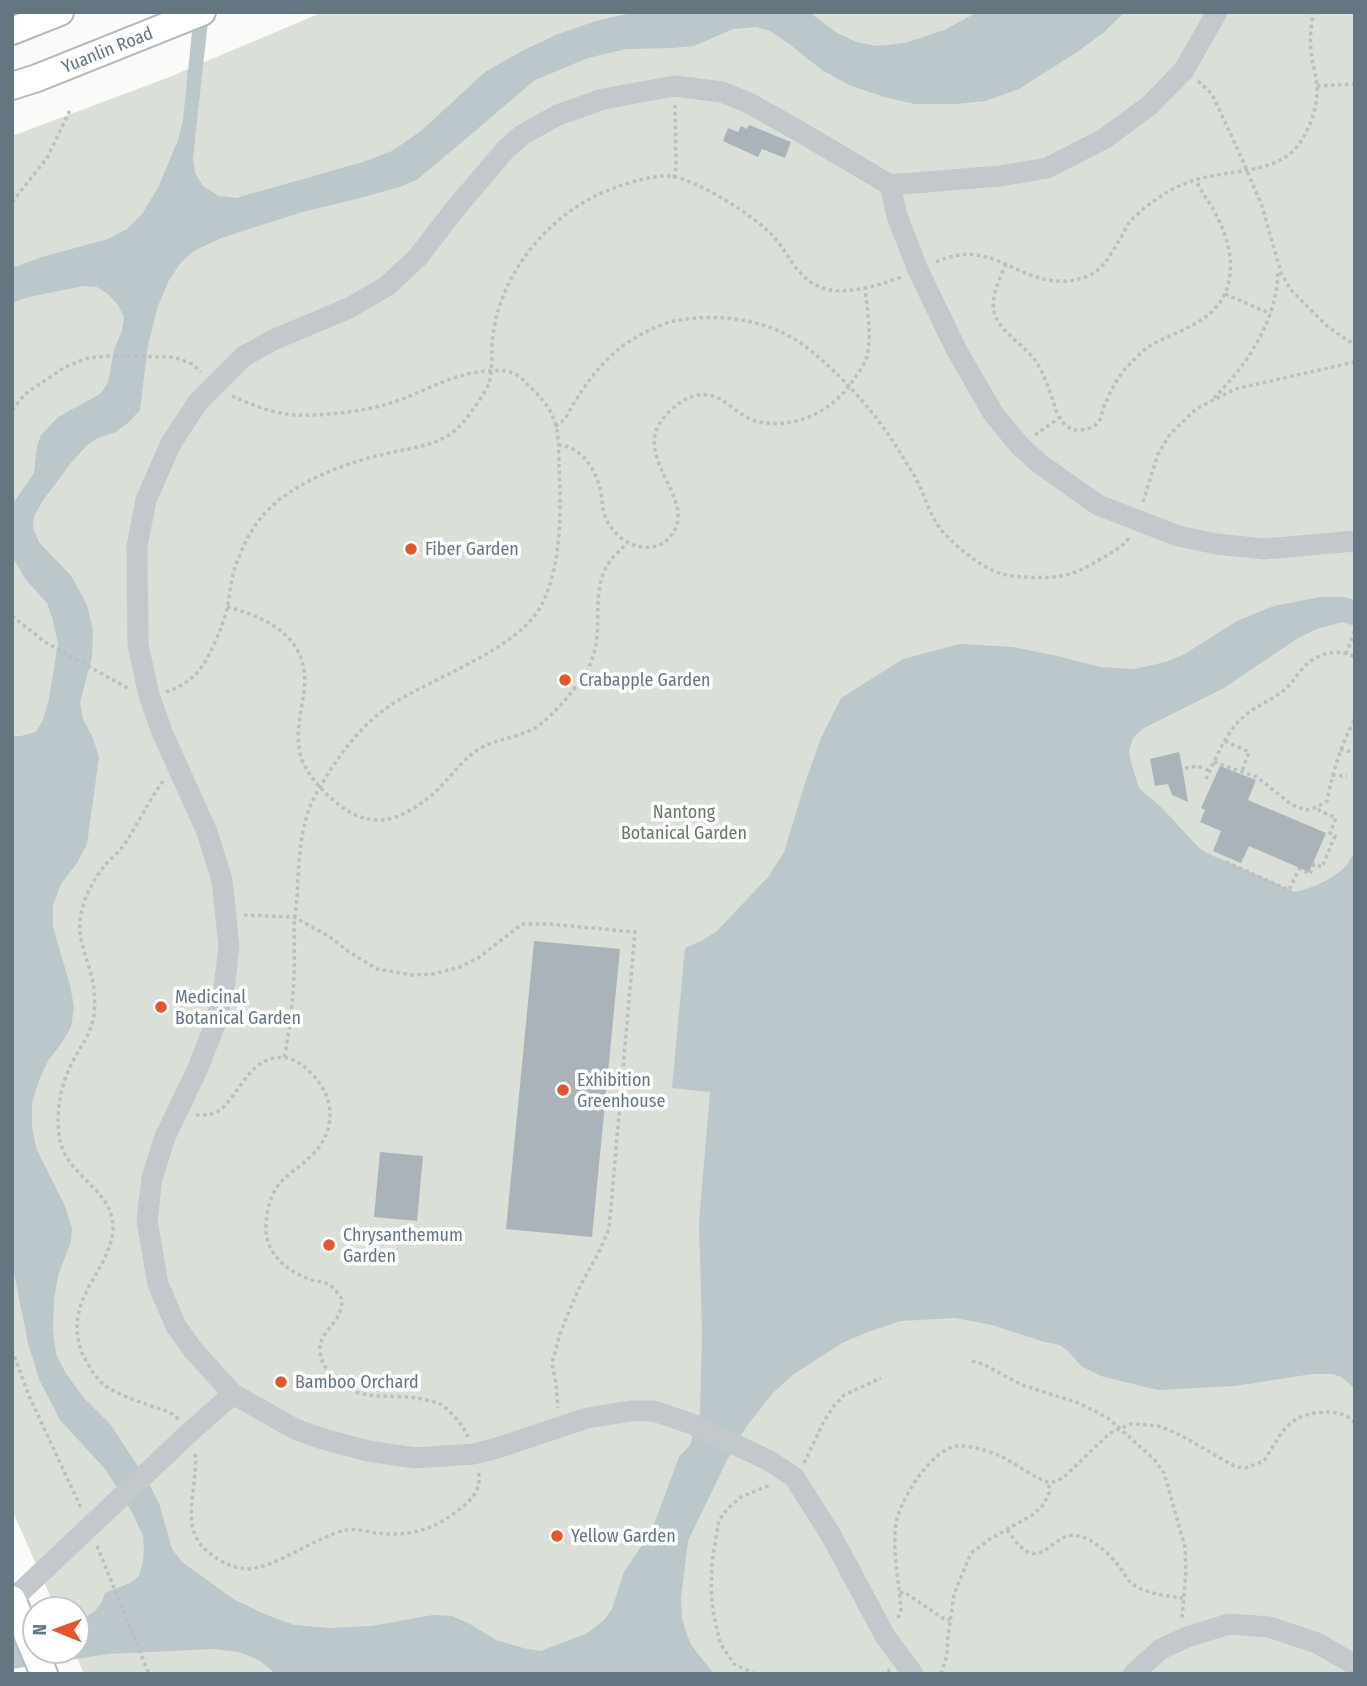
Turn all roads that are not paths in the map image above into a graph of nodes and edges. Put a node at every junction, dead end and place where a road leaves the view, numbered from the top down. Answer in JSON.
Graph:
{"nodes":[{"id":1,"x":60,"y":12,"type":"edge"},
{"id":2,"x":1217,"y":12,"type":"edge"},
{"id":3,"x":195,"y":15,"type":"edge"},
{"id":4,"x":12,"y":31,"type":"edge"},
{"id":5,"x":12,"y":86,"type":"edge"},
{"id":6,"x":890,"y":185,"type":"junction"},
{"id":7,"x":1355,"y":541,"type":"edge"},
{"id":8,"x":233,"y":1394,"type":"junction"},
{"id":9,"x":14,"y":1604,"type":"edge"},
{"id":10,"x":12,"y":1645,"type":"edge"},
{"id":11,"x":1355,"y":1665,"type":"edge"},
{"id":12,"x":37,"y":1672,"type":"edge"},
{"id":13,"x":913,"y":1674,"type":"edge"},
{"id":14,"x":1133,"y":1674,"type":"edge"}],
"edges":[{"from":1,"to":4,"type":"main road"},
{"from":2,"to":6,"type":"street"},
{"from":3,"to":5,"type":"main road","name":"Yuanlin Road"},
{"from":6,"to":7,"type":"street"},
{"from":6,"to":8,"type":"street"},
{"from":8,"to":9,"type":"street"},
{"from":8,"to":13,"type":"street"},
{"from":9,"to":12,"type":"main road"},
{"from":10,"to":12,"type":"main road"},
{"from":11,"to":14,"type":"street"}]}
